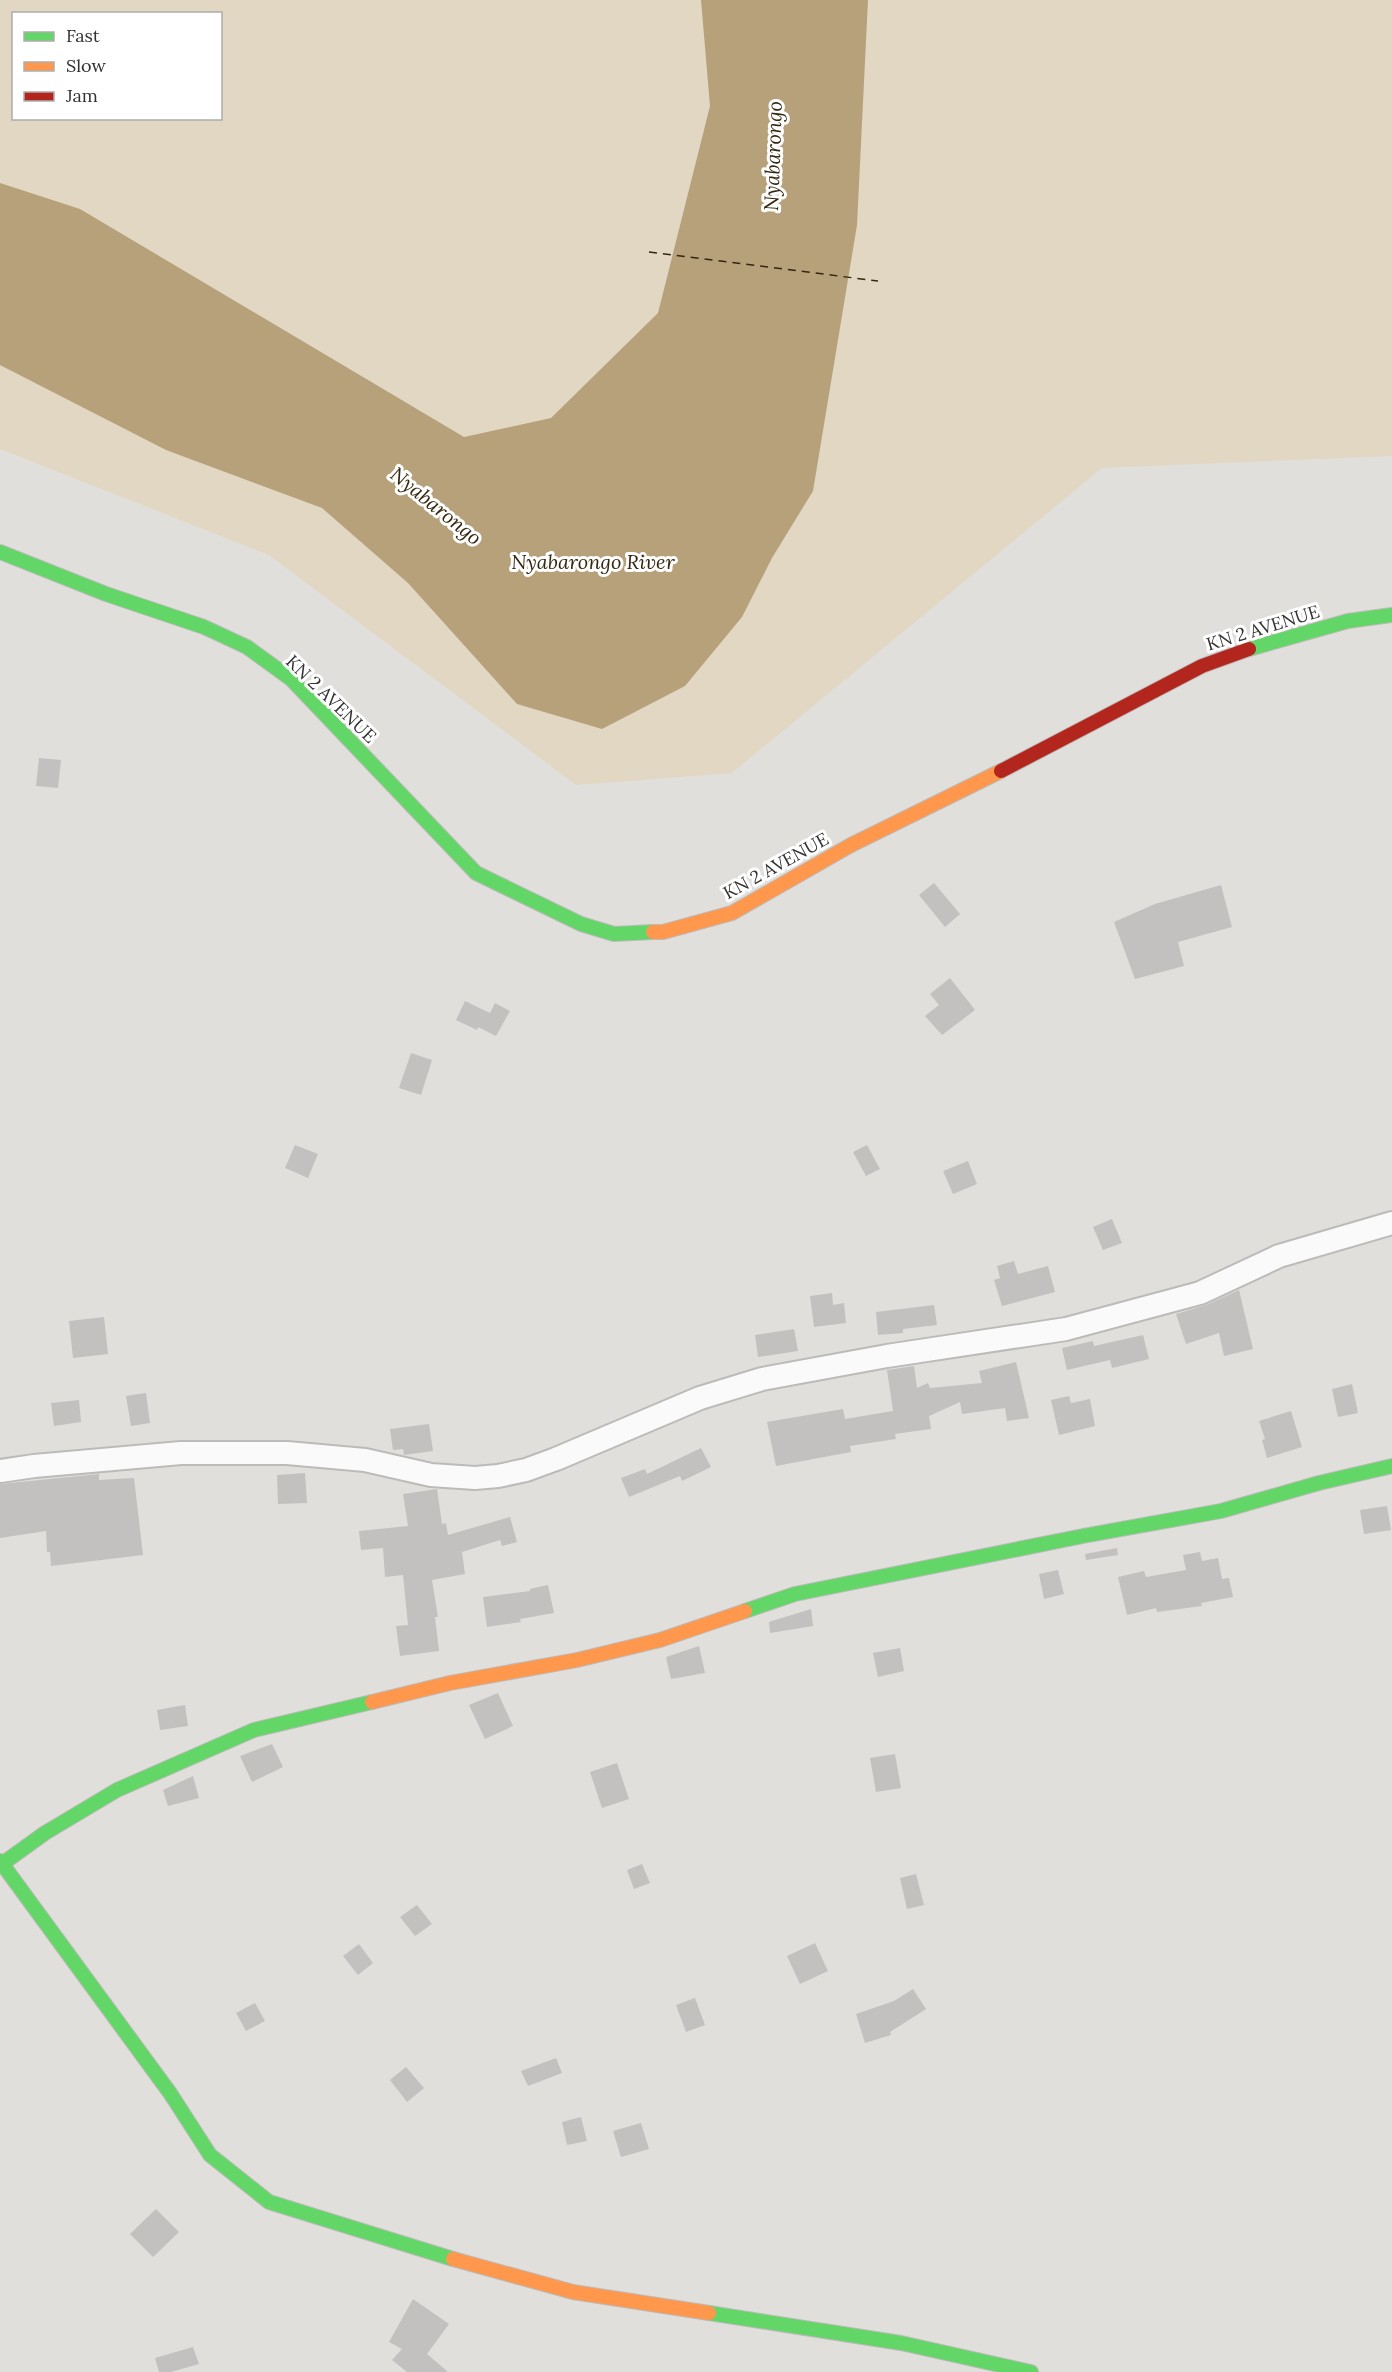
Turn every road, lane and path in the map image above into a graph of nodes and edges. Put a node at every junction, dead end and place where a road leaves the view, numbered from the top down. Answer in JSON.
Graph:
{"nodes":[{"id":1,"x":0,"y":552,"type":"edge"},
{"id":2,"x":1392,"y":615,"type":"edge"},
{"id":3,"x":1392,"y":1223,"type":"edge"},
{"id":4,"x":1392,"y":1466,"type":"edge"},
{"id":5,"x":0,"y":1472,"type":"edge"},
{"id":6,"x":1,"y":1863,"type":"edge"},
{"id":7,"x":1031,"y":2372,"type":"edge"}],
"edges":[{"from":1,"to":2,"type":"street","name":"KN 2 AVENUE"},
{"from":3,"to":5,"type":"street"},
{"from":4,"to":6,"type":"street"},
{"from":6,"to":7,"type":"street"}]}
